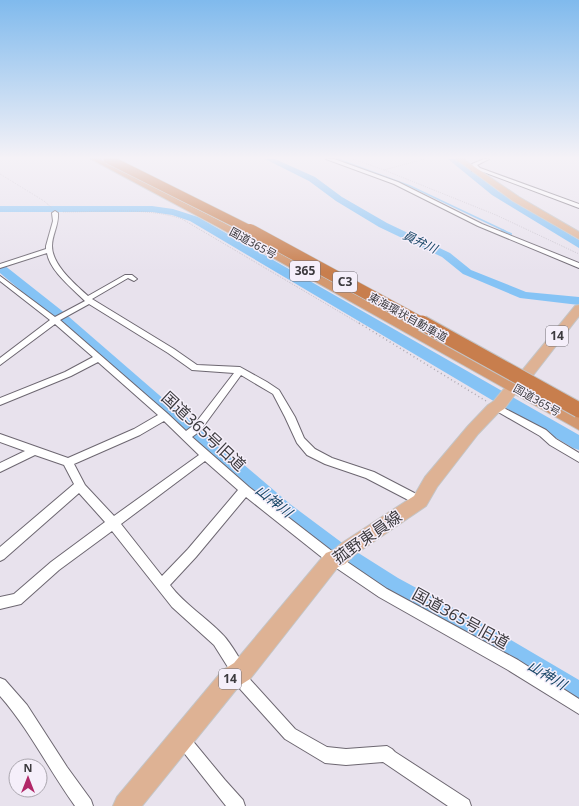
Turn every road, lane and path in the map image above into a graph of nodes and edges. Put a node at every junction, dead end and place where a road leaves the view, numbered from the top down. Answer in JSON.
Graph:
{"nodes":[{"id":1,"x":35,"y":197,"type":"edge"},
{"id":2,"x":167,"y":197,"type":"edge"},
{"id":3,"x":185,"y":197,"type":"edge"},
{"id":4,"x":189,"y":197,"type":"edge"},
{"id":5,"x":423,"y":197,"type":"edge"},
{"id":6,"x":452,"y":197,"type":"edge"},
{"id":7,"x":513,"y":197,"type":"edge"},
{"id":8,"x":552,"y":197,"type":"edge"},
{"id":9,"x":579,"y":206,"type":"edge"},
{"id":10,"x":51,"y":207,"type":"dead end"},
{"id":11,"x":54,"y":213,"type":"joint"},
{"id":12,"x":579,"y":236,"type":"edge"},
{"id":13,"x":49,"y":250,"type":"junction"},
{"id":14,"x":579,"y":254,"type":"edge"},
{"id":15,"x":1,"y":265,"type":"edge"},
{"id":16,"x":579,"y":266,"type":"edge"},
{"id":17,"x":0,"y":278,"type":"edge"},
{"id":18,"x":134,"y":279,"type":"dead end"},
{"id":19,"x":88,"y":300,"type":"junction"},
{"id":20,"x":579,"y":308,"type":"edge"},
{"id":21,"x":59,"y":318,"type":"junction"},
{"id":22,"x":99,"y":358,"type":"junction"},
{"id":23,"x":0,"y":362,"type":"edge"},
{"id":24,"x":240,"y":370,"type":"junction"},
{"id":25,"x":530,"y":370,"type":"junction"},
{"id":26,"x":512,"y":389,"type":"junction"},
{"id":27,"x":0,"y":402,"type":"edge"},
{"id":28,"x":579,"y":404,"type":"edge"},
{"id":29,"x":497,"y":406,"type":"junction"},
{"id":30,"x":579,"y":410,"type":"edge"},
{"id":31,"x":165,"y":416,"type":"junction"},
{"id":32,"x":579,"y":424,"type":"edge"},
{"id":33,"x":191,"y":433,"type":"junction"},
{"id":34,"x":0,"y":438,"type":"edge"},
{"id":35,"x":35,"y":450,"type":"junction"},
{"id":36,"x":206,"y":455,"type":"junction"},
{"id":37,"x":579,"y":458,"type":"edge"},
{"id":38,"x":68,"y":462,"type":"junction"},
{"id":39,"x":0,"y":468,"type":"edge"},
{"id":40,"x":80,"y":485,"type":"junction"},
{"id":41,"x":244,"y":490,"type":"junction"},
{"id":42,"x":420,"y":501,"type":"junction"},
{"id":43,"x":113,"y":523,"type":"junction"},
{"id":44,"x":0,"y":555,"type":"edge"},
{"id":45,"x":340,"y":555,"type":"junction"},
{"id":46,"x":162,"y":585,"type":"junction"},
{"id":47,"x":0,"y":603,"type":"edge"},
{"id":48,"x":238,"y":674,"type":"junction"},
{"id":49,"x":0,"y":684,"type":"edge"},
{"id":50,"x":579,"y":707,"type":"edge"},
{"id":51,"x":182,"y":739,"type":"junction"},
{"id":52,"x":85,"y":806,"type":"edge"},
{"id":53,"x":126,"y":806,"type":"edge"},
{"id":54,"x":237,"y":806,"type":"edge"},
{"id":55,"x":463,"y":806,"type":"edge"}],
"edges":[{"from":1,"to":10,"type":"path"},
{"from":2,"to":26,"type":"highway","name":"国道365号","number":"365"},
{"from":3,"to":30,"type":"highway","name":"東海環状自動車道","number":"C3","bridge":true},
{"from":4,"to":25,"type":"highway","name":"国道365号","number":"365"},
{"from":5,"to":16,"type":"street"},
{"from":6,"to":14,"type":"path"},
{"from":7,"to":12,"type":"main road"},
{"from":8,"to":9,"type":"street"},
{"from":11,"to":13,"type":"street"},
{"from":11,"to":29,"type":"path"},
{"from":13,"to":15,"type":"street"},
{"from":13,"to":19,"type":"street"},
{"from":17,"to":21,"type":"street","name":"国道365号旧道"},
{"from":18,"to":19,"type":"street"},
{"from":19,"to":21,"type":"street"},
{"from":19,"to":24,"type":"street"},
{"from":20,"to":25,"type":"main road","name":"菰野東員線","number":"14"},
{"from":21,"to":22,"type":"street","name":"国道365号旧道"},
{"from":21,"to":23,"type":"street"},
{"from":22,"to":27,"type":"street"},
{"from":22,"to":31,"type":"street","name":"国道365号旧道"},
{"from":24,"to":33,"type":"street"},
{"from":24,"to":42,"type":"street"},
{"from":25,"to":26,"type":"main road","name":"菰野東員線","number":"14"},
{"from":25,"to":28,"type":"highway","name":"国道365号","number":"365"},
{"from":26,"to":29,"type":"main road","name":"菰野東員線","number":"14"},
{"from":26,"to":32,"type":"highway","name":"国道365号","number":"365"},
{"from":29,"to":37,"type":"street"},
{"from":29,"to":42,"type":"main road","name":"菰野東員線","number":"14"},
{"from":31,"to":33,"type":"street","name":"国道365号旧道"},
{"from":31,"to":38,"type":"street"},
{"from":33,"to":36,"type":"street","name":"国道365号旧道"},
{"from":34,"to":35,"type":"street"},
{"from":35,"to":38,"type":"street"},
{"from":35,"to":39,"type":"street"},
{"from":36,"to":41,"type":"street","name":"国道365号旧道"},
{"from":36,"to":43,"type":"street"},
{"from":38,"to":40,"type":"street"},
{"from":40,"to":43,"type":"street"},
{"from":40,"to":44,"type":"street"},
{"from":41,"to":45,"type":"street","name":"国道365号旧道"},
{"from":41,"to":46,"type":"street"},
{"from":42,"to":45,"type":"main road","name":"菰野東員線","number":"14"},
{"from":43,"to":46,"type":"street"},
{"from":43,"to":47,"type":"street"},
{"from":45,"to":48,"type":"main road","name":"菰野東員線","number":"14"},
{"from":45,"to":50,"type":"street","name":"国道365号旧道"},
{"from":46,"to":48,"type":"street"},
{"from":48,"to":51,"type":"main road","name":"菰野東員線","number":"14"},
{"from":48,"to":55,"type":"street"},
{"from":49,"to":52,"type":"street"},
{"from":51,"to":53,"type":"main road","name":"菰野東員線","number":"14"},
{"from":51,"to":54,"type":"street"}]}
